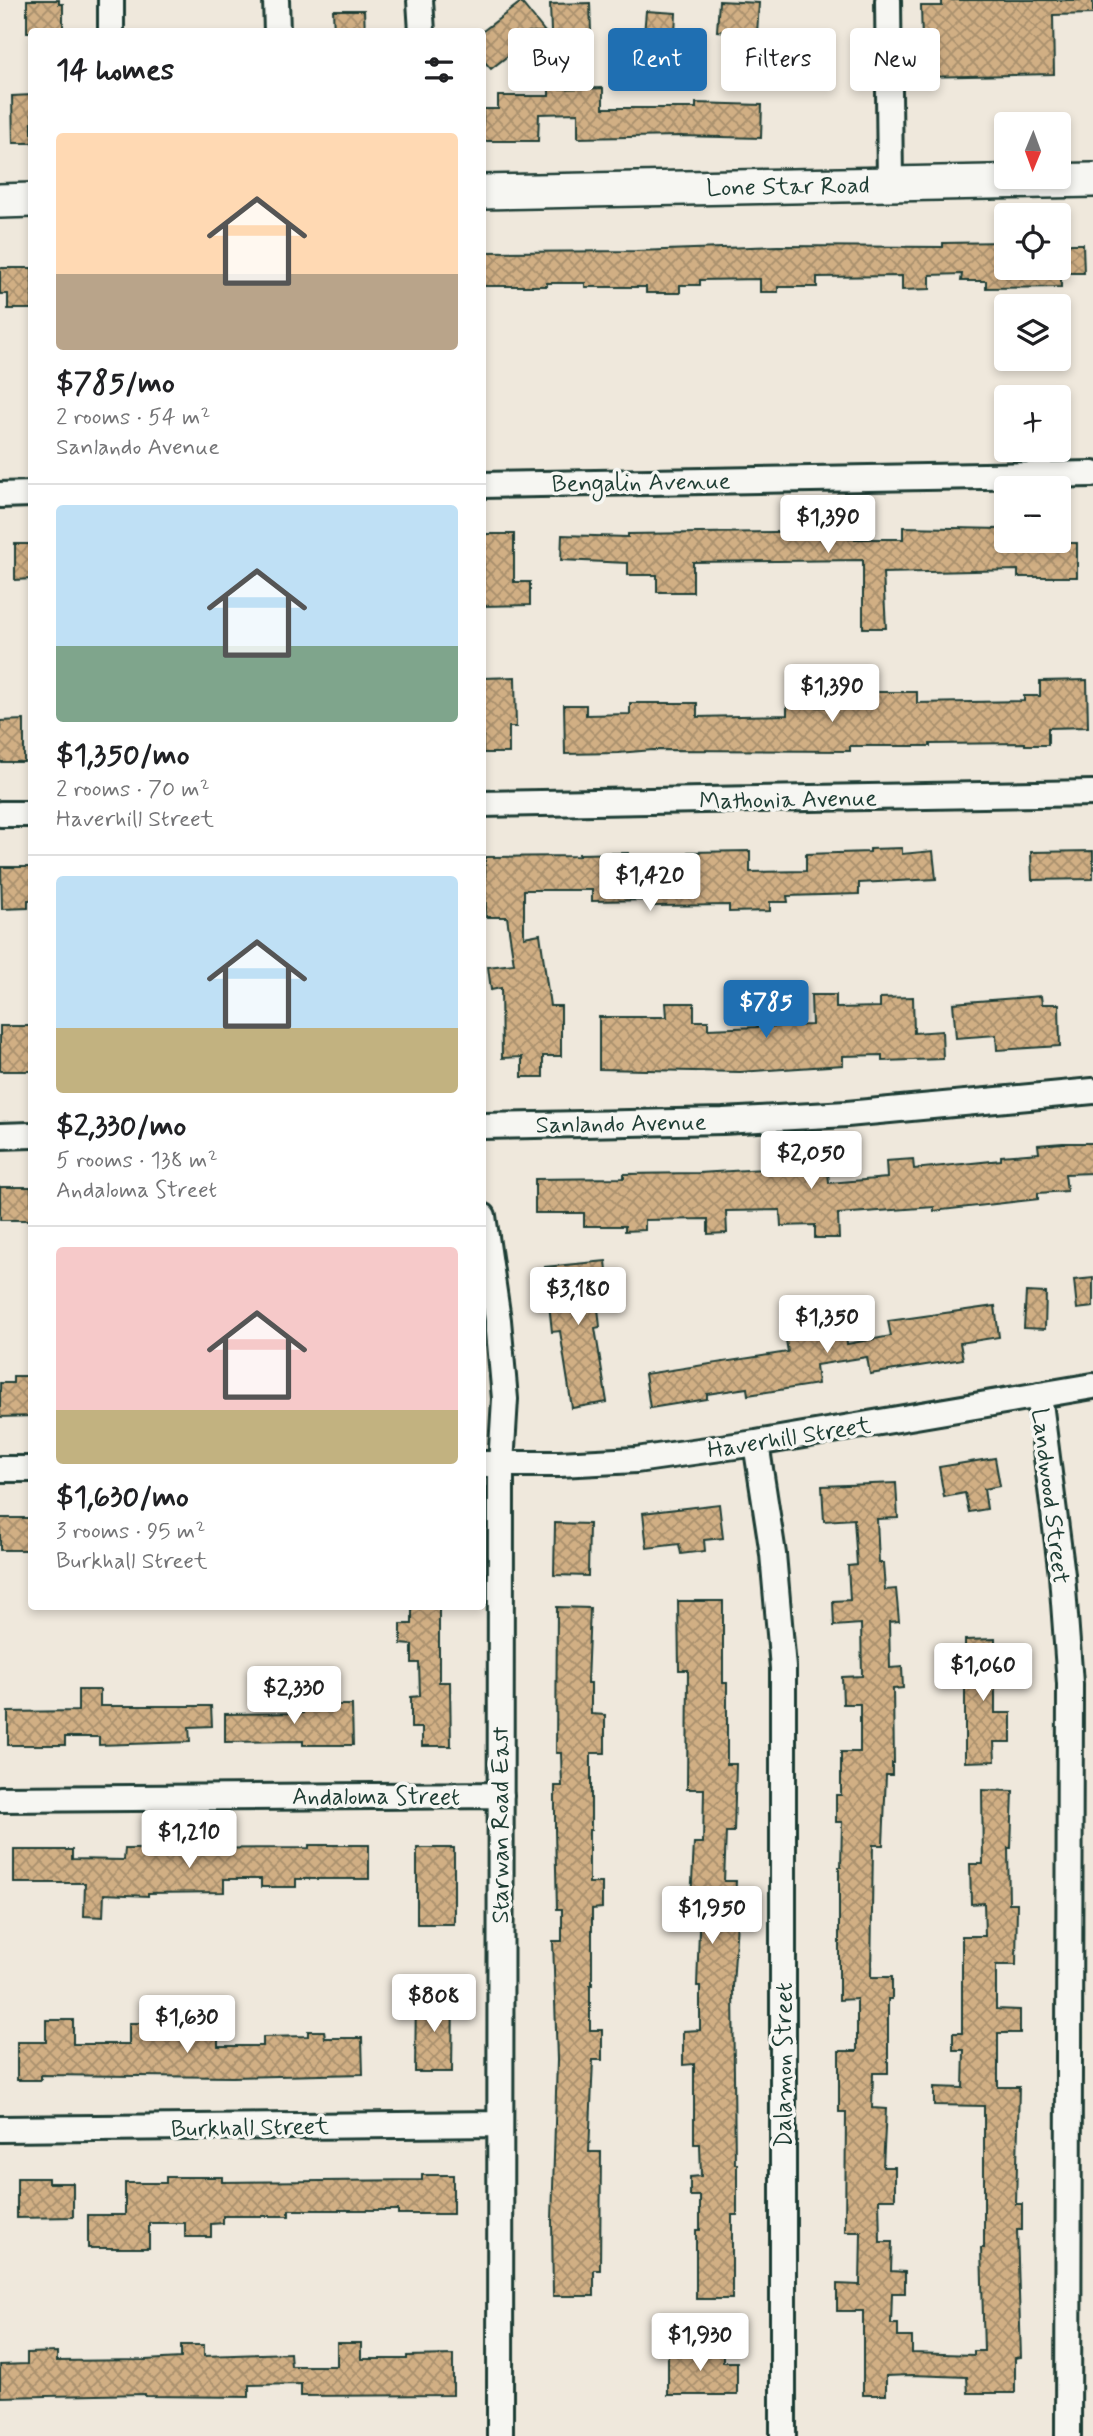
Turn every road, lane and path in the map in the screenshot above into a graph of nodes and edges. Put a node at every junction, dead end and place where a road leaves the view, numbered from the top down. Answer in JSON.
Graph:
{"nodes":[{"id":1,"x":111,"y":0,"type":"edge"},
{"id":2,"x":276,"y":0,"type":"edge"},
{"id":3,"x":420,"y":0,"type":"edge"},
{"id":4,"x":888,"y":0,"type":"edge"},
{"id":5,"x":111,"y":28,"type":"edge"},
{"id":6,"x":277,"y":28,"type":"edge"},
{"id":7,"x":422,"y":28,"type":"edge"},
{"id":8,"x":1093,"y":180,"type":"edge"},
{"id":9,"x":890,"y":183,"type":"junction"},
{"id":10,"x":486,"y":192,"type":"edge"},
{"id":11,"x":28,"y":200,"type":"edge"},
{"id":12,"x":0,"y":201,"type":"edge"},
{"id":13,"x":1093,"y":474,"type":"edge"},
{"id":14,"x":486,"y":485,"type":"edge"},
{"id":15,"x":28,"y":494,"type":"edge"},
{"id":16,"x":0,"y":495,"type":"edge"},
{"id":17,"x":1093,"y":793,"type":"edge"},
{"id":18,"x":486,"y":804,"type":"edge"},
{"id":19,"x":0,"y":814,"type":"edge"},
{"id":20,"x":28,"y":814,"type":"edge"},
{"id":21,"x":1093,"y":1091,"type":"edge"},
{"id":22,"x":486,"y":1126,"type":"edge"},
{"id":23,"x":28,"y":1135,"type":"edge"},
{"id":24,"x":0,"y":1136,"type":"edge"},
{"id":25,"x":486,"y":1237,"type":"edge"},
{"id":26,"x":1093,"y":1386,"type":"edge"},
{"id":27,"x":1039,"y":1395,"type":"junction"},
{"id":28,"x":755,"y":1443,"type":"junction"},
{"id":29,"x":492,"y":1464,"type":"edge"},
{"id":30,"x":0,"y":1469,"type":"edge"},
{"id":31,"x":28,"y":1469,"type":"edge"},
{"id":32,"x":500,"y":1796,"type":"junction"},
{"id":33,"x":0,"y":1799,"type":"edge"},
{"id":34,"x":500,"y":2124,"type":"junction"},
{"id":35,"x":0,"y":2129,"type":"edge"},
{"id":36,"x":500,"y":2436,"type":"edge"},
{"id":37,"x":783,"y":2436,"type":"edge"},
{"id":38,"x":1068,"y":2436,"type":"edge"}],
"edges":[{"from":1,"to":5,"type":"street"},
{"from":2,"to":6,"type":"street"},
{"from":3,"to":7,"type":"street"},
{"from":4,"to":9,"type":"street"},
{"from":8,"to":9,"type":"street","name":"Lone Star Road"},
{"from":9,"to":10,"type":"street","name":"Lone Star Road"},
{"from":11,"to":12,"type":"street"},
{"from":13,"to":14,"type":"street","name":"Bengalin Avenue"},
{"from":15,"to":16,"type":"street"},
{"from":17,"to":18,"type":"street","name":"Mathonia Avenue"},
{"from":19,"to":20,"type":"street"},
{"from":21,"to":22,"type":"street","name":"Sanlando Avenue"},
{"from":23,"to":24,"type":"street"},
{"from":25,"to":29,"type":"street","name":"Starwan Road East"},
{"from":26,"to":27,"type":"street","name":"Haverhill Street"},
{"from":27,"to":28,"type":"street","name":"Haverhill Street"},
{"from":27,"to":38,"type":"street","name":"Landwood Street"},
{"from":28,"to":29,"type":"street","name":"Haverhill Street"},
{"from":28,"to":37,"type":"street","name":"Dalamon Street"},
{"from":29,"to":32,"type":"street","name":"Starwan Road East"},
{"from":30,"to":31,"type":"street"},
{"from":32,"to":33,"type":"street","name":"Andaloma Street"},
{"from":32,"to":34,"type":"street","name":"Starwan Road East"},
{"from":34,"to":35,"type":"street","name":"Burkhall Street"},
{"from":34,"to":36,"type":"street","name":"Starwan Road East"}]}
